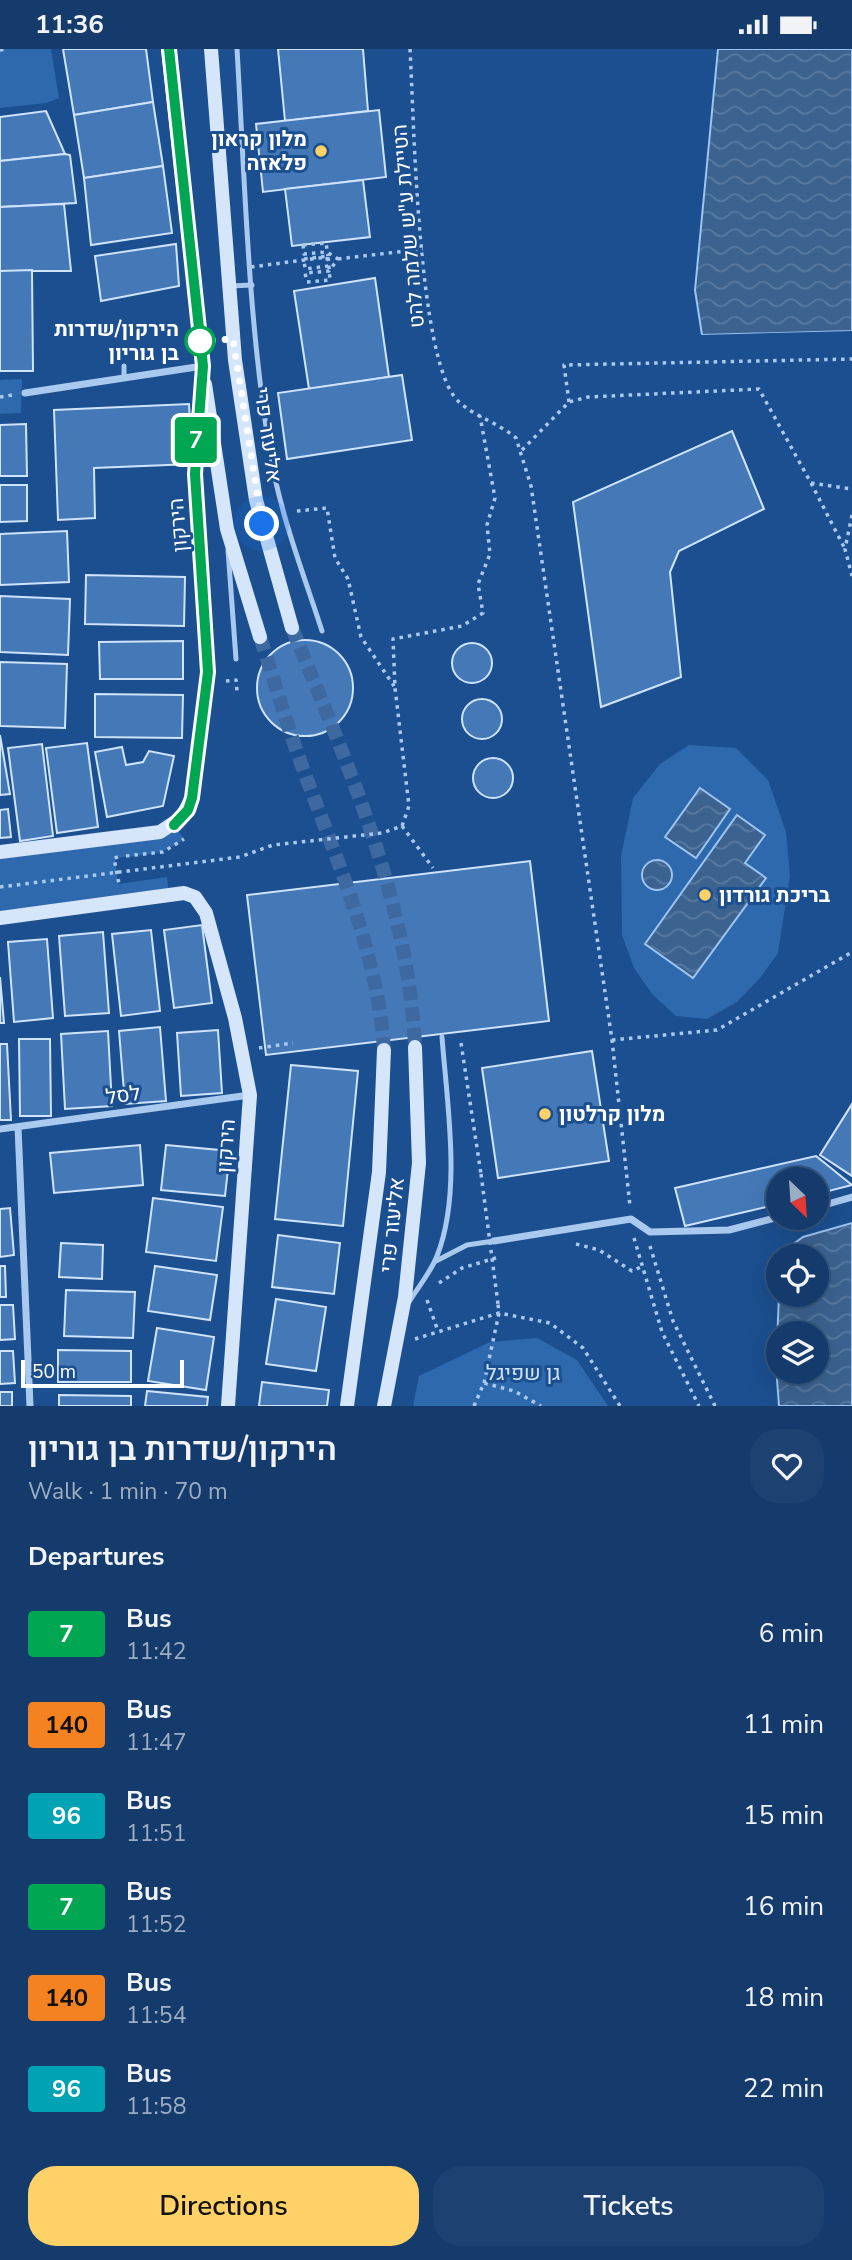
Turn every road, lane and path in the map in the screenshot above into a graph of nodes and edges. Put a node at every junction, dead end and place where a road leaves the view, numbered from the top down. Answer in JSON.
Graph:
{"nodes":[{"id":1,"x":8,"y":49,"type":"edge"},
{"id":2,"x":169,"y":49,"type":"edge"},
{"id":3,"x":211,"y":49,"type":"edge"},
{"id":4,"x":237,"y":49,"type":"edge"},
{"id":5,"x":410,"y":49,"type":"edge"},
{"id":6,"x":0,"y":50,"type":"edge"},
{"id":7,"x":423,"y":249,"type":"junction"},
{"id":8,"x":328,"y":256,"type":"junction"},
{"id":9,"x":338,"y":259,"type":"junction"},
{"id":10,"x":251,"y":267,"type":"junction"},
{"id":11,"x":252,"y":285,"type":"junction"},
{"id":12,"x":228,"y":286,"type":"junction"},
{"id":13,"x":852,"y":359,"type":"edge"},
{"id":14,"x":124,"y":366,"type":"dead end"},
{"id":15,"x":203,"y":366,"type":"junction"},
{"id":16,"x":124,"y":378,"type":"junction"},
{"id":17,"x":25,"y":393,"type":"dead end"},
{"id":18,"x":569,"y":402,"type":"junction"},
{"id":19,"x":480,"y":416,"type":"junction"},
{"id":20,"x":522,"y":450,"type":"junction"},
{"id":21,"x":811,"y":482,"type":"junction"},
{"id":22,"x":852,"y":489,"type":"edge"},
{"id":23,"x":283,"y":513,"type":"junction"},
{"id":24,"x":852,"y":515,"type":"edge"},
{"id":25,"x":226,"y":529,"type":"junction"},
{"id":26,"x":845,"y":549,"type":"junction"},
{"id":27,"x":852,"y":576,"type":"edge"},
{"id":28,"x":292,"y":628,"type":"tunnel mouth"},
{"id":29,"x":322,"y":631,"type":"dead end"},
{"id":30,"x":260,"y":637,"type":"tunnel mouth"},
{"id":31,"x":236,"y":659,"type":"dead end"},
{"id":32,"x":236,"y":680,"type":"dead end"},
{"id":33,"x":395,"y":688,"type":"junction"},
{"id":34,"x":237,"y":691,"type":"dead end"},
{"id":35,"x":402,"y":826,"type":"junction"},
{"id":36,"x":0,"y":852,"type":"edge"},
{"id":37,"x":433,"y":867,"type":"dead end"},
{"id":38,"x":0,"y":887,"type":"edge"},
{"id":39,"x":0,"y":918,"type":"edge"},
{"id":40,"x":852,"y":952,"type":"edge"},
{"id":41,"x":442,"y":1037,"type":"dead end"},
{"id":42,"x":612,"y":1040,"type":"junction"},
{"id":43,"x":293,"y":1043,"type":"dead end"},
{"id":44,"x":461,"y":1043,"type":"dead end"},
{"id":45,"x":415,"y":1047,"type":"tunnel mouth"},
{"id":46,"x":384,"y":1050,"type":"tunnel mouth"},
{"id":47,"x":239,"y":1051,"type":"junction"},
{"id":48,"x":250,"y":1094,"type":"junction"},
{"id":49,"x":18,"y":1127,"type":"junction"},
{"id":50,"x":0,"y":1129,"type":"edge"},
{"id":51,"x":852,"y":1197,"type":"edge"},
{"id":52,"x":830,"y":1203,"type":"edge"},
{"id":53,"x":631,"y":1219,"type":"junction"},
{"id":54,"x":766,"y":1220,"type":"edge"},
{"id":55,"x":650,"y":1231,"type":"junction"},
{"id":56,"x":494,"y":1241,"type":"joint"},
{"id":57,"x":565,"y":1245,"type":"dead end"},
{"id":58,"x":505,"y":1255,"type":"dead end"},
{"id":59,"x":436,"y":1261,"type":"junction"},
{"id":60,"x":641,"y":1267,"type":"junction"},
{"id":61,"x":420,"y":1283,"type":"junction"},
{"id":62,"x":425,"y":1296,"type":"junction"},
{"id":63,"x":420,"y":1304,"type":"dead end"},
{"id":64,"x":499,"y":1314,"type":"junction"},
{"id":65,"x":399,"y":1320,"type":"junction"},
{"id":66,"x":438,"y":1331,"type":"junction"},
{"id":67,"x":393,"y":1347,"type":"junction"},
{"id":68,"x":484,"y":1383,"type":"junction"},
{"id":69,"x":30,"y":1406,"type":"edge"},
{"id":70,"x":228,"y":1406,"type":"edge"},
{"id":71,"x":347,"y":1406,"type":"edge"},
{"id":72,"x":384,"y":1406,"type":"edge"},
{"id":73,"x":474,"y":1406,"type":"edge"},
{"id":74,"x":541,"y":1406,"type":"edge"},
{"id":75,"x":620,"y":1406,"type":"edge"},
{"id":76,"x":699,"y":1406,"type":"edge"},
{"id":77,"x":715,"y":1406,"type":"edge"}],
"edges":[{"from":1,"to":6,"type":"path"},
{"from":2,"to":15,"type":"main road","name":"הירקון"},
{"from":3,"to":12,"type":"main road"},
{"from":4,"to":10,"type":"lane"},
{"from":5,"to":7,"type":"path","name":"הטיילת ע\"ש שלמה להט"},
{"from":7,"to":9,"type":"path"},
{"from":7,"to":19,"type":"path","name":"הטיילת ע\"ש שלמה להט"},
{"from":8,"to":9,"type":"path","bridge":true},
{"from":8,"to":9,"type":"path","bridge":true},
{"from":8,"to":10,"type":"path","bridge":true},
{"from":10,"to":11,"type":"lane"},
{"from":11,"to":12,"type":"lane"},
{"from":11,"to":23,"type":"lane"},
{"from":12,"to":28,"type":"main road","name":"אליעזר פרי"},
{"from":13,"to":18,"type":"path"},
{"from":14,"to":16,"type":"lane"},
{"from":15,"to":16,"type":"street"},
{"from":15,"to":25,"type":"main road"},
{"from":15,"to":36,"type":"main road","name":"הירקון"},
{"from":16,"to":17,"type":"street"},
{"from":18,"to":20,"type":"path"},
{"from":18,"to":21,"type":"path"},
{"from":19,"to":20,"type":"path","name":"הטיילת ע\"ש שלמה להט"},
{"from":19,"to":33,"type":"path"},
{"from":20,"to":42,"type":"path","name":"הטיילת ע\"ש שלמה להט"},
{"from":21,"to":22,"type":"path"},
{"from":21,"to":26,"type":"path"},
{"from":23,"to":29,"type":"lane"},
{"from":23,"to":33,"type":"path"},
{"from":24,"to":26,"type":"path"},
{"from":25,"to":30,"type":"main road"},
{"from":25,"to":31,"type":"lane"},
{"from":26,"to":27,"type":"path"},
{"from":32,"to":34,"type":"path"},
{"from":33,"to":35,"type":"path"},
{"from":35,"to":37,"type":"path"},
{"from":35,"to":38,"type":"path"},
{"from":39,"to":47,"type":"main road","name":"הירקון"},
{"from":40,"to":42,"type":"path"},
{"from":41,"to":59,"type":"lane"},
{"from":42,"to":53,"type":"path","name":"הטיילת ע\"ש שלמה להט"},
{"from":43,"to":47,"type":"path"},
{"from":44,"to":64,"type":"path","bridge":true},
{"from":45,"to":65,"type":"main road","name":"אליעזר פרי"},
{"from":46,"to":71,"type":"main road","name":"אליעזר פרי"},
{"from":47,"to":48,"type":"main road","name":"הירקון"},
{"from":48,"to":49,"type":"street","name":"לסל"},
{"from":48,"to":70,"type":"main road","name":"הירקון"},
{"from":49,"to":50,"type":"street","name":"לסל"},
{"from":49,"to":69,"type":"street"},
{"from":51,"to":52,"type":"street"},
{"from":53,"to":55,"type":"street"},
{"from":53,"to":56,"type":"street"},
{"from":53,"to":60,"type":"path","name":"הטיילת ע\"ש שלמה להט"},
{"from":54,"to":55,"type":"street"},
{"from":55,"to":77,"type":"path"},
{"from":56,"to":59,"type":"lane"},
{"from":57,"to":60,"type":"path"},
{"from":58,"to":62,"type":"path"},
{"from":59,"to":61,"type":"lane"},
{"from":60,"to":76,"type":"path","name":"הטיילת ע\"ש שלמה להט"},
{"from":61,"to":62,"type":"path"},
{"from":61,"to":65,"type":"lane"},
{"from":62,"to":63,"type":"path"},
{"from":62,"to":66,"type":"path"},
{"from":64,"to":66,"type":"path"},
{"from":64,"to":68,"type":"path"},
{"from":64,"to":75,"type":"path"},
{"from":65,"to":67,"type":"main road","name":"אליעזר פרי"},
{"from":66,"to":67,"type":"path"},
{"from":67,"to":72,"type":"main road","name":"אליעזר פרי"},
{"from":68,"to":73,"type":"path"},
{"from":68,"to":74,"type":"path"}]}
